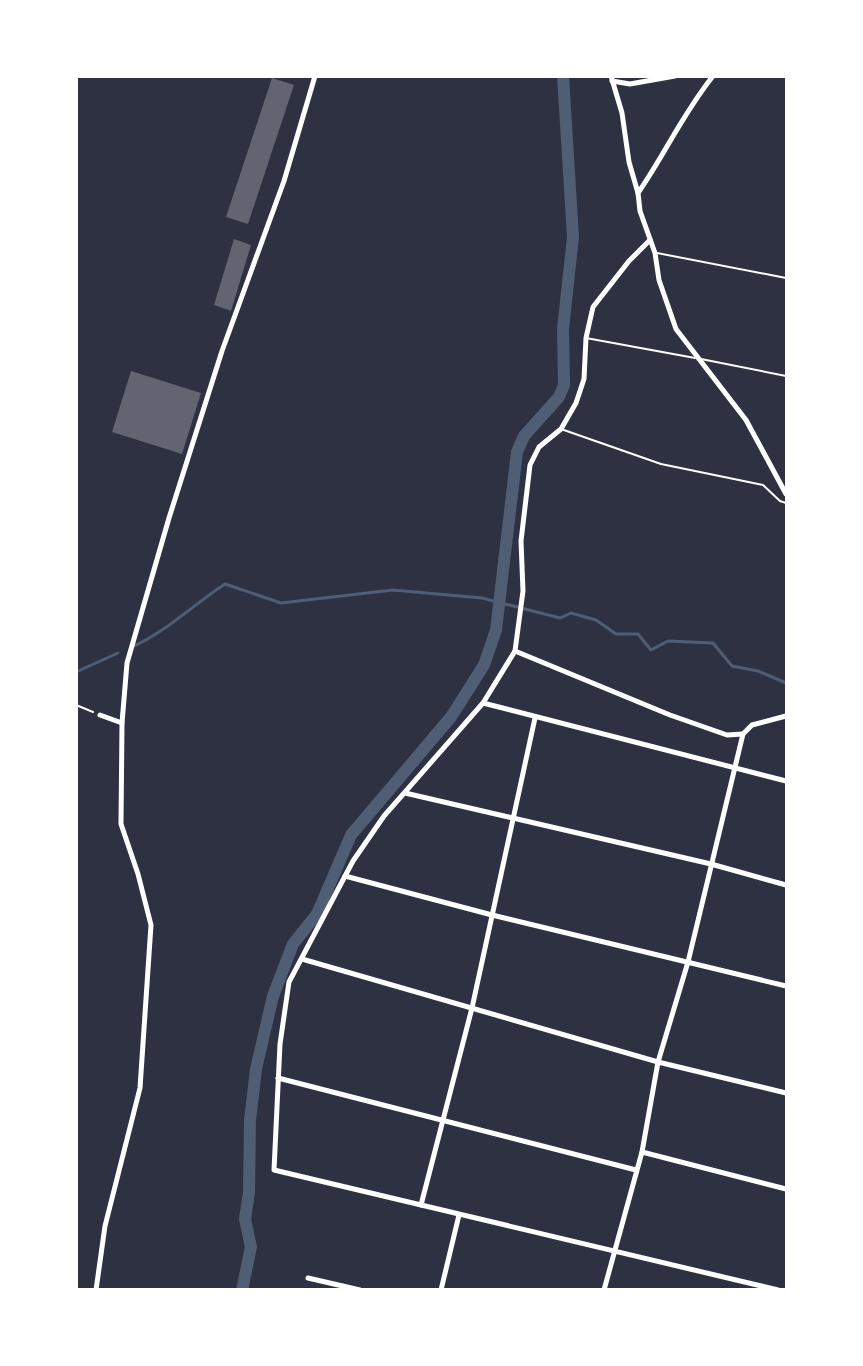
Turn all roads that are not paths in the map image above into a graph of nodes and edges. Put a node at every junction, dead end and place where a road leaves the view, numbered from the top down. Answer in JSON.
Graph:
{"nodes":[{"id":1,"x":315,"y":76,"type":"edge"},
{"id":2,"x":675,"y":76,"type":"edge"},
{"id":3,"x":712,"y":76,"type":"edge"},
{"id":4,"x":611,"y":79,"type":"edge"},
{"id":5,"x":638,"y":193,"type":"junction"},
{"id":6,"x":650,"y":240,"type":"junction"},
{"id":7,"x":655,"y":253,"type":"junction"},
{"id":8,"x":786,"y":278,"type":"edge"},
{"id":9,"x":586,"y":338,"type":"junction"},
{"id":10,"x":699,"y":359,"type":"junction"},
{"id":11,"x":786,"y":375,"type":"edge"},
{"id":12,"x":561,"y":429,"type":"junction"},
{"id":13,"x":786,"y":494,"type":"edge"},
{"id":14,"x":786,"y":503,"type":"edge"},
{"id":15,"x":514,"y":651,"type":"junction"},
{"id":16,"x":483,"y":703,"type":"junction"},
{"id":17,"x":100,"y":715,"type":"road end"},
{"id":18,"x":786,"y":716,"type":"edge"},
{"id":19,"x":536,"y":718,"type":"junction"},
{"id":20,"x":122,"y":723,"type":"junction"},
{"id":21,"x":743,"y":734,"type":"junction"},
{"id":22,"x":735,"y":768,"type":"junction"},
{"id":23,"x":786,"y":781,"type":"edge"},
{"id":24,"x":405,"y":794,"type":"junction"},
{"id":25,"x":513,"y":820,"type":"junction"},
{"id":26,"x":711,"y":864,"type":"junction"},
{"id":27,"x":345,"y":876,"type":"junction"},
{"id":28,"x":786,"y":885,"type":"edge"},
{"id":29,"x":492,"y":915,"type":"junction"},
{"id":30,"x":302,"y":959,"type":"junction"},
{"id":31,"x":688,"y":962,"type":"junction"},
{"id":32,"x":786,"y":986,"type":"edge"},
{"id":33,"x":472,"y":1008,"type":"junction"},
{"id":34,"x":658,"y":1062,"type":"junction"},
{"id":35,"x":278,"y":1078,"type":"junction"},
{"id":36,"x":786,"y":1093,"type":"edge"},
{"id":37,"x":443,"y":1120,"type":"junction"},
{"id":38,"x":642,"y":1152,"type":"junction"},
{"id":39,"x":636,"y":1170,"type":"junction"},
{"id":40,"x":786,"y":1189,"type":"edge"},
{"id":41,"x":422,"y":1206,"type":"junction"},
{"id":42,"x":459,"y":1215,"type":"junction"},
{"id":43,"x":614,"y":1251,"type":"junction"},
{"id":44,"x":308,"y":1278,"type":"dead end"},
{"id":45,"x":96,"y":1290,"type":"edge"},
{"id":46,"x":360,"y":1290,"type":"edge"},
{"id":47,"x":441,"y":1290,"type":"edge"},
{"id":48,"x":604,"y":1290,"type":"edge"},
{"id":49,"x":778,"y":1290,"type":"edge"}],
"edges":[{"from":1,"to":20,"type":"street"},
{"from":2,"to":4,"type":"street"},
{"from":3,"to":5,"type":"street"},
{"from":4,"to":5,"type":"street"},
{"from":5,"to":6,"type":"street"},
{"from":6,"to":7,"type":"street"},
{"from":6,"to":9,"type":"street"},
{"from":7,"to":8,"type":"lane"},
{"from":7,"to":10,"type":"street"},
{"from":9,"to":10,"type":"lane"},
{"from":9,"to":12,"type":"street"},
{"from":10,"to":11,"type":"lane"},
{"from":10,"to":13,"type":"street"},
{"from":12,"to":14,"type":"lane"},
{"from":12,"to":15,"type":"street"},
{"from":15,"to":16,"type":"street"},
{"from":15,"to":21,"type":"street"},
{"from":16,"to":19,"type":"street"},
{"from":16,"to":24,"type":"street"},
{"from":17,"to":20,"type":"street"},
{"from":18,"to":21,"type":"street"},
{"from":19,"to":22,"type":"street"},
{"from":19,"to":25,"type":"street"},
{"from":20,"to":45,"type":"street"},
{"from":21,"to":22,"type":"street"},
{"from":22,"to":23,"type":"street"},
{"from":22,"to":26,"type":"street"},
{"from":24,"to":25,"type":"street"},
{"from":24,"to":27,"type":"street"},
{"from":25,"to":26,"type":"street"},
{"from":25,"to":29,"type":"street"},
{"from":26,"to":28,"type":"street"},
{"from":26,"to":31,"type":"street"},
{"from":27,"to":29,"type":"street"},
{"from":27,"to":30,"type":"street"},
{"from":29,"to":31,"type":"street"},
{"from":29,"to":33,"type":"street"},
{"from":30,"to":33,"type":"street"},
{"from":30,"to":35,"type":"street"},
{"from":31,"to":32,"type":"street"},
{"from":31,"to":34,"type":"street"},
{"from":33,"to":34,"type":"street"},
{"from":33,"to":37,"type":"street"},
{"from":34,"to":36,"type":"street"},
{"from":34,"to":38,"type":"street"},
{"from":35,"to":37,"type":"street"},
{"from":35,"to":41,"type":"street"},
{"from":37,"to":39,"type":"street"},
{"from":37,"to":41,"type":"street"},
{"from":38,"to":39,"type":"street"},
{"from":38,"to":40,"type":"street"},
{"from":39,"to":43,"type":"street"},
{"from":41,"to":42,"type":"street"},
{"from":42,"to":43,"type":"street"},
{"from":42,"to":47,"type":"street"},
{"from":43,"to":48,"type":"street"},
{"from":43,"to":49,"type":"street"},
{"from":44,"to":46,"type":"street"}]}
